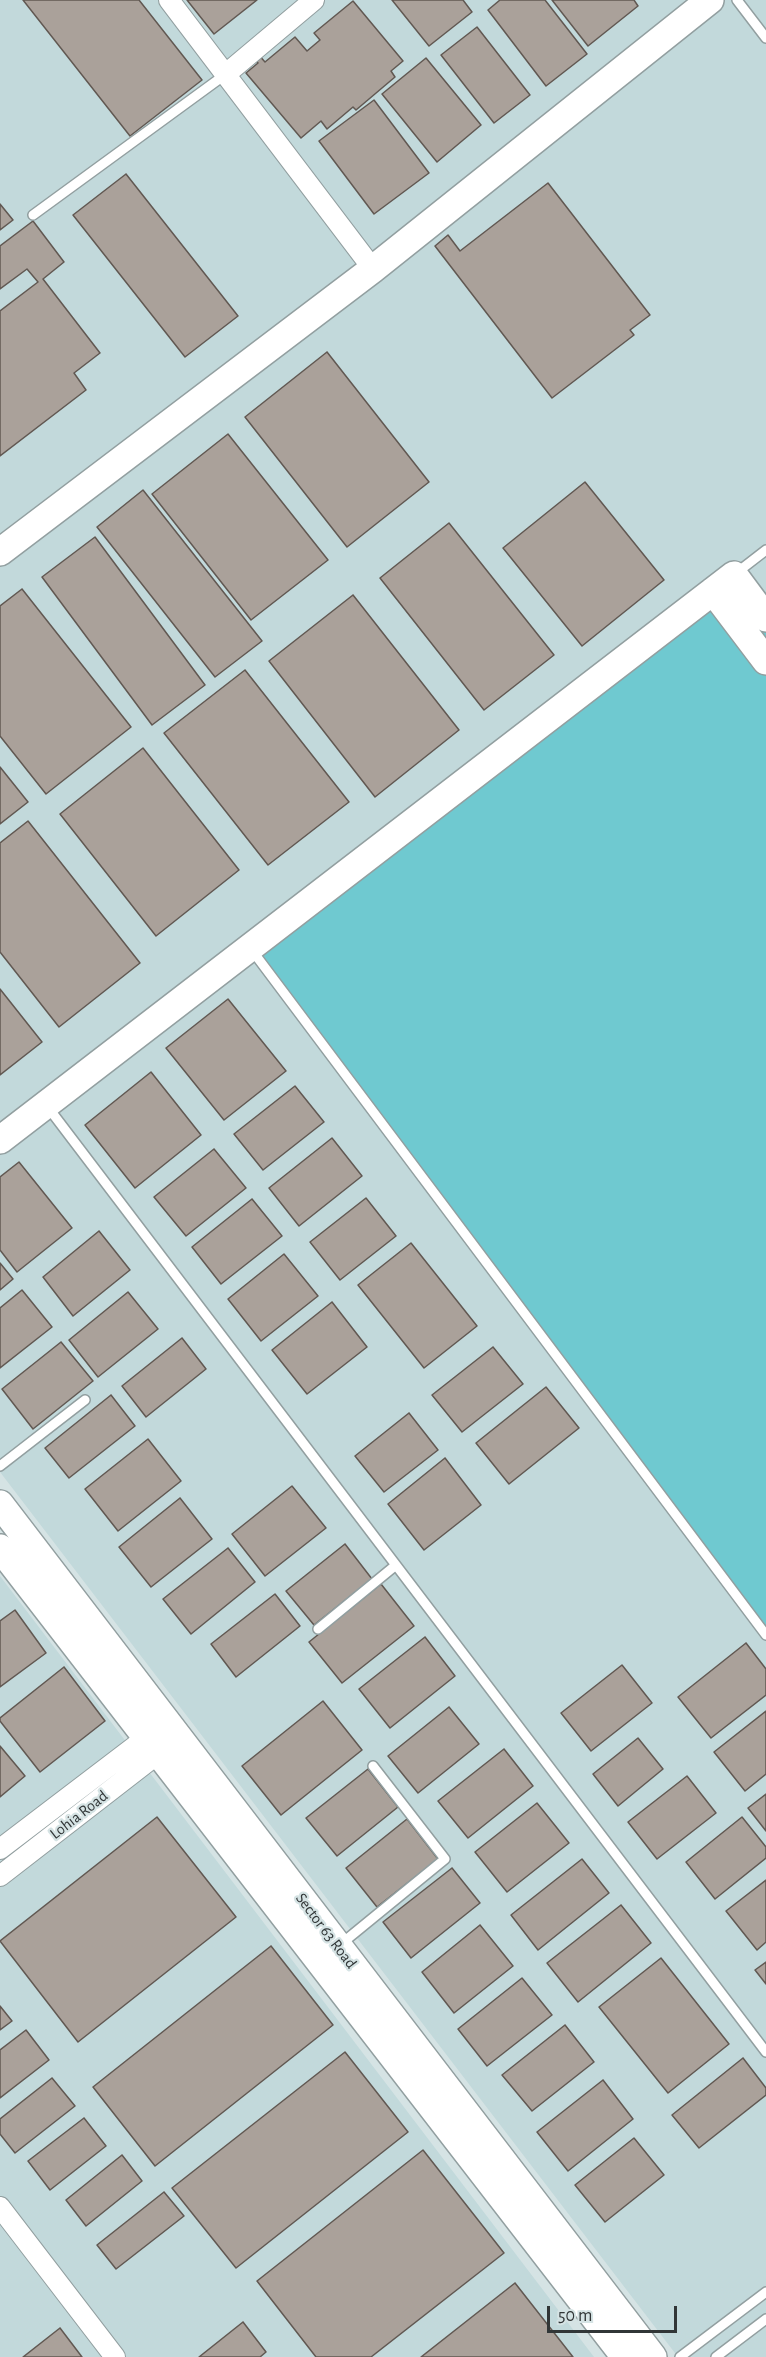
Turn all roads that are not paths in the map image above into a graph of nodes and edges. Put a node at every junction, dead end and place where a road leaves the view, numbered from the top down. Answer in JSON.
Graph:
{"nodes":[{"id":1,"x":169,"y":0,"type":"edge"},
{"id":2,"x":314,"y":0,"type":"edge"},
{"id":3,"x":710,"y":0,"type":"edge"},
{"id":4,"x":737,"y":0,"type":"edge"},
{"id":5,"x":766,"y":38,"type":"edge"},
{"id":6,"x":226,"y":74,"type":"junction"},
{"id":7,"x":33,"y":215,"type":"dead end"},
{"id":8,"x":373,"y":268,"type":"junction"},
{"id":9,"x":766,"y":550,"type":"edge"},
{"id":10,"x":0,"y":552,"type":"edge"},
{"id":11,"x":723,"y":583,"type":"junction"},
{"id":12,"x":766,"y":618,"type":"edge"},
{"id":13,"x":766,"y":661,"type":"edge"},
{"id":14,"x":250,"y":947,"type":"junction"},
{"id":15,"x":46,"y":1104,"type":"junction"},
{"id":16,"x":0,"y":1140,"type":"edge"},
{"id":17,"x":85,"y":1400,"type":"dead end"},
{"id":18,"x":0,"y":1466,"type":"edge"},
{"id":19,"x":0,"y":1504,"type":"edge"},
{"id":20,"x":0,"y":1548,"type":"edge"},
{"id":21,"x":396,"y":1564,"type":"junction"},
{"id":22,"x":318,"y":1629,"type":"dead end"},
{"id":23,"x":766,"y":1635,"type":"edge"},
{"id":24,"x":163,"y":1737,"type":"junction"},
{"id":25,"x":373,"y":1766,"type":"dead end"},
{"id":26,"x":0,"y":1849,"type":"edge"},
{"id":27,"x":0,"y":1875,"type":"edge"},
{"id":28,"x":338,"y":1946,"type":"junction"},
{"id":29,"x":766,"y":2052,"type":"edge"},
{"id":30,"x":0,"y":2207,"type":"edge"},
{"id":31,"x":766,"y":2292,"type":"edge"},
{"id":32,"x":766,"y":2319,"type":"edge"},
{"id":33,"x":115,"y":2357,"type":"edge"},
{"id":34,"x":625,"y":2357,"type":"edge"},
{"id":35,"x":653,"y":2357,"type":"edge"},
{"id":36,"x":680,"y":2357,"type":"edge"},
{"id":37,"x":716,"y":2357,"type":"edge"}],
"edges":[{"from":1,"to":6,"type":"street"},
{"from":2,"to":6,"type":"street"},
{"from":3,"to":8,"type":"street"},
{"from":4,"to":5,"type":"lane"},
{"from":6,"to":7,"type":"lane"},
{"from":6,"to":8,"type":"street"},
{"from":8,"to":10,"type":"street"},
{"from":9,"to":11,"type":"lane"},
{"from":11,"to":12,"type":"street"},
{"from":11,"to":13,"type":"street"},
{"from":11,"to":14,"type":"street"},
{"from":14,"to":15,"type":"street"},
{"from":14,"to":23,"type":"lane"},
{"from":15,"to":16,"type":"street"},
{"from":15,"to":21,"type":"lane"},
{"from":17,"to":18,"type":"lane"},
{"from":19,"to":24,"type":"street","name":"Sector 63 Road"},
{"from":20,"to":24,"type":"street","name":"Sector 63 Road"},
{"from":21,"to":22,"type":"lane"},
{"from":21,"to":29,"type":"lane"},
{"from":24,"to":26,"type":"street","name":"Lohia Road"},
{"from":24,"to":27,"type":"street","name":"Lohia Road"},
{"from":24,"to":28,"type":"street","name":"Sector 63 Road"},
{"from":24,"to":34,"type":"street","name":"Sector 63 Road"},
{"from":25,"to":28,"type":"lane"},
{"from":28,"to":35,"type":"street","name":"Sector 63 Road"},
{"from":30,"to":33,"type":"street"},
{"from":31,"to":36,"type":"lane"},
{"from":32,"to":37,"type":"lane"}]}
